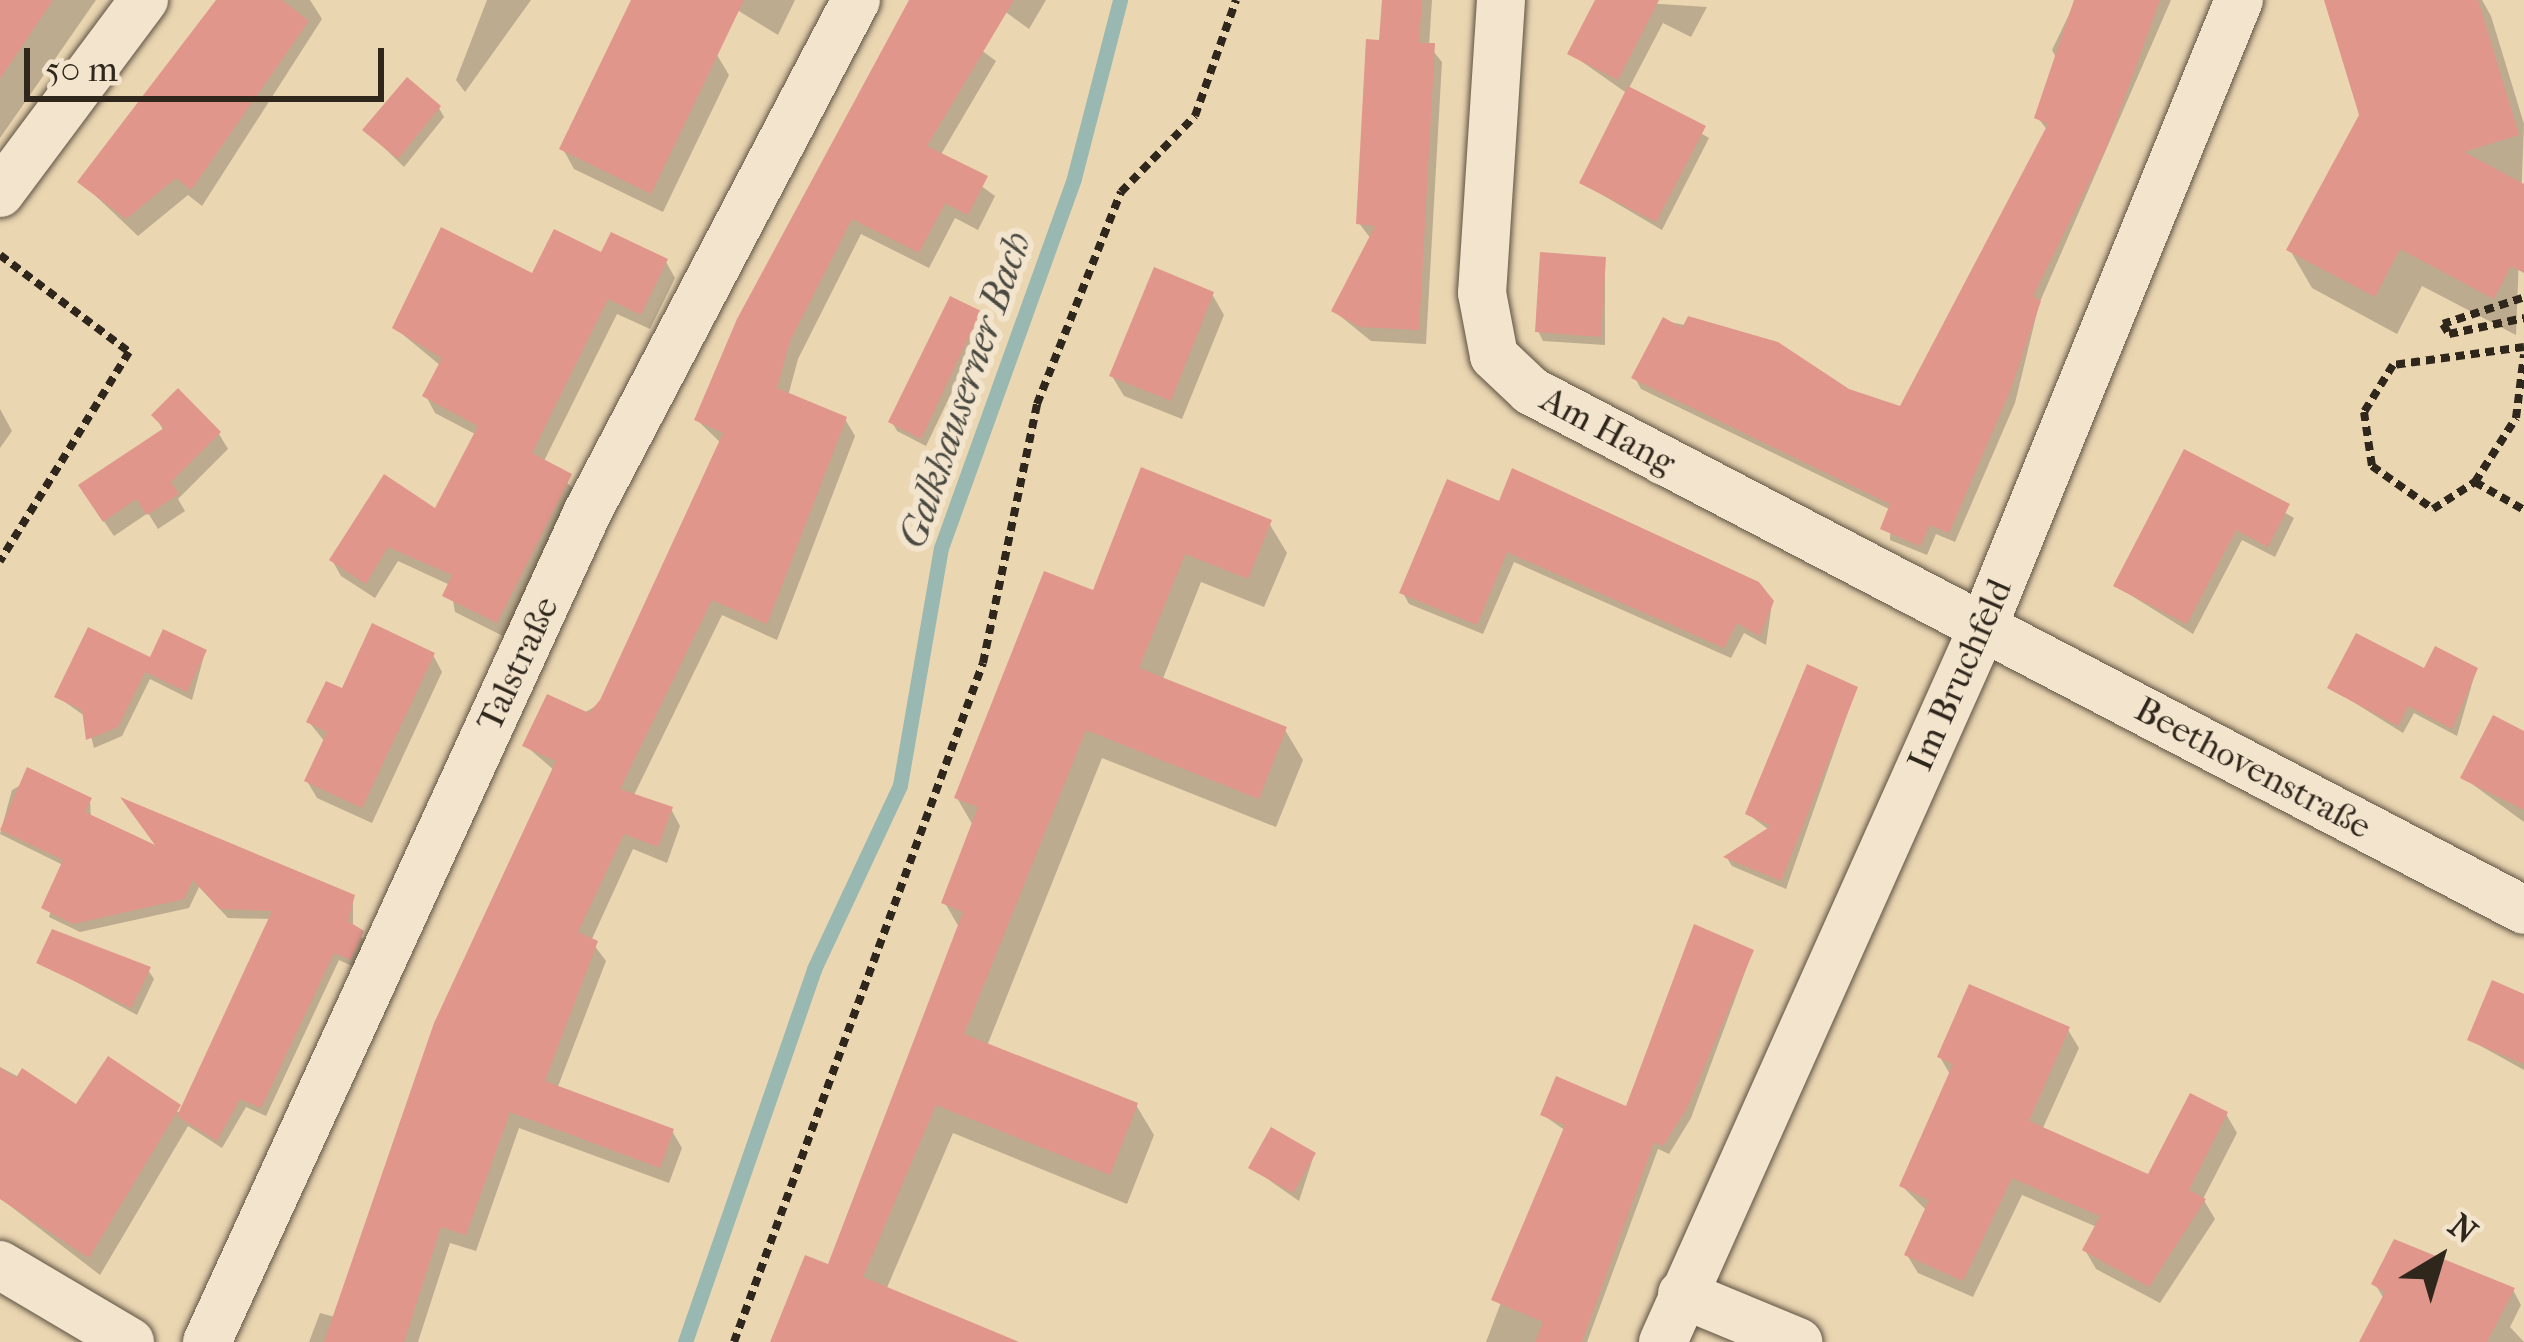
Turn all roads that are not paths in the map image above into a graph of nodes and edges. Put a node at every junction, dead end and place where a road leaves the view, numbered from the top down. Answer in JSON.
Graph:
{"nodes":[{"id":1,"x":144,"y":0,"type":"edge"},
{"id":2,"x":856,"y":0,"type":"edge"},
{"id":3,"x":1502,"y":0,"type":"edge"},
{"id":4,"x":2239,"y":0,"type":"edge"},
{"id":5,"x":0,"y":193,"type":"edge"},
{"id":6,"x":1983,"y":627,"type":"junction"},
{"id":7,"x":2524,"y":910,"type":"edge"},
{"id":8,"x":0,"y":1265,"type":"edge"},
{"id":9,"x":1682,"y":1294,"type":"junction"},
{"id":10,"x":130,"y":1342,"type":"edge"},
{"id":11,"x":207,"y":1342,"type":"edge"},
{"id":12,"x":1663,"y":1342,"type":"edge"},
{"id":13,"x":1798,"y":1342,"type":"edge"}],
"edges":[{"from":1,"to":5,"type":"street"},
{"from":2,"to":11,"type":"street","name":"Talstraße"},
{"from":3,"to":6,"type":"street","name":"Am Hang"},
{"from":4,"to":6,"type":"street","name":"Im Bruchfeld"},
{"from":6,"to":7,"type":"street","name":"Beethovenstraße"},
{"from":6,"to":9,"type":"street","name":"Im Bruchfeld"},
{"from":8,"to":10,"type":"street"},
{"from":9,"to":12,"type":"street","name":"Im Bruchfeld"},
{"from":9,"to":13,"type":"street"}]}
